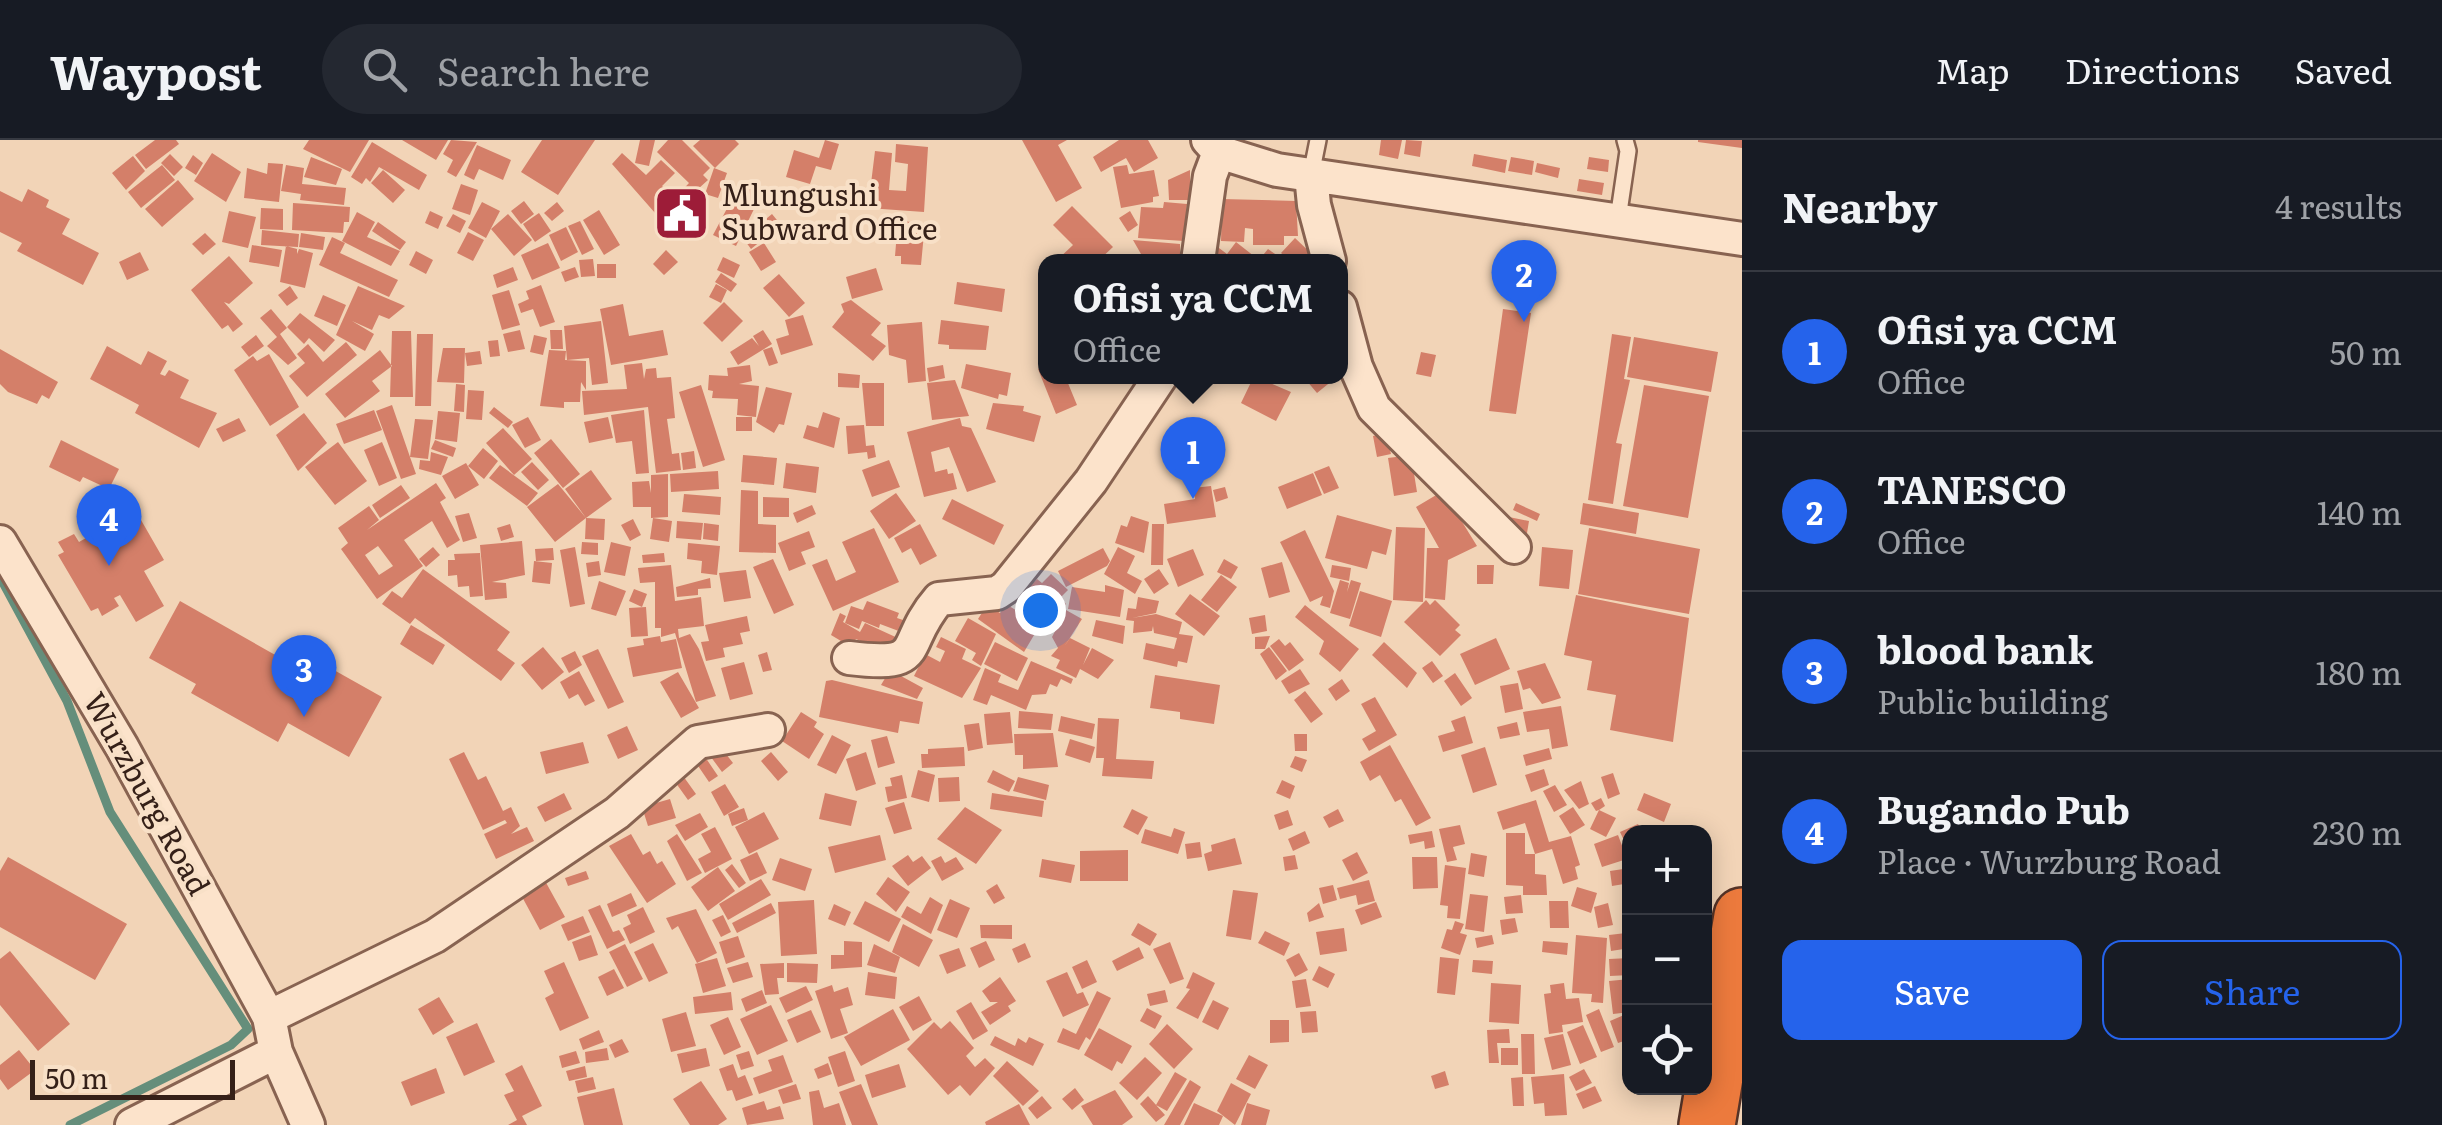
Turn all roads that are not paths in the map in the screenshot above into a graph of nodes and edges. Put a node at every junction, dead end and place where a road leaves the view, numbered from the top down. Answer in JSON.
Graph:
{"nodes":[{"id":1,"x":1318,"y":140,"type":"edge"},
{"id":2,"x":1625,"y":140,"type":"edge"},
{"id":3,"x":1214,"y":146,"type":"edge"},
{"id":4,"x":1311,"y":175,"type":"junction"},
{"id":5,"x":1618,"y":219,"type":"junction"},
{"id":6,"x":1742,"y":239,"type":"edge"},
{"id":7,"x":1199,"y":254,"type":"edge"},
{"id":8,"x":1327,"y":254,"type":"edge"},
{"id":9,"x":1348,"y":337,"type":"edge"},
{"id":10,"x":1155,"y":384,"type":"edge"},
{"id":11,"x":0,"y":542,"type":"edge"},
{"id":12,"x":1514,"y":547,"type":"dead end"},
{"id":13,"x":849,"y":658,"type":"dead end"},
{"id":14,"x":768,"y":730,"type":"dead end"},
{"id":15,"x":1741,"y":924,"type":"edge"},
{"id":16,"x":269,"y":1017,"type":"junction"},
{"id":17,"x":276,"y":1052,"type":"junction"},
{"id":18,"x":1722,"y":1091,"type":"edge"},
{"id":19,"x":132,"y":1125,"type":"edge"},
{"id":20,"x":308,"y":1125,"type":"edge"}],
"edges":[{"from":1,"to":4,"type":"lane"},
{"from":2,"to":5,"type":"lane"},
{"from":3,"to":4,"type":"street"},
{"from":3,"to":7,"type":"street"},
{"from":4,"to":5,"type":"street"},
{"from":4,"to":8,"type":"street"},
{"from":5,"to":6,"type":"street"},
{"from":9,"to":12,"type":"street"},
{"from":10,"to":13,"type":"street"},
{"from":11,"to":16,"type":"street","name":"Wurzburg Road"},
{"from":14,"to":16,"type":"street"},
{"from":15,"to":18,"type":"highway"},
{"from":16,"to":17,"type":"street","name":"Wurzburg Road"},
{"from":17,"to":19,"type":"street"},
{"from":17,"to":20,"type":"street","name":"Wurzburg Road"}]}
